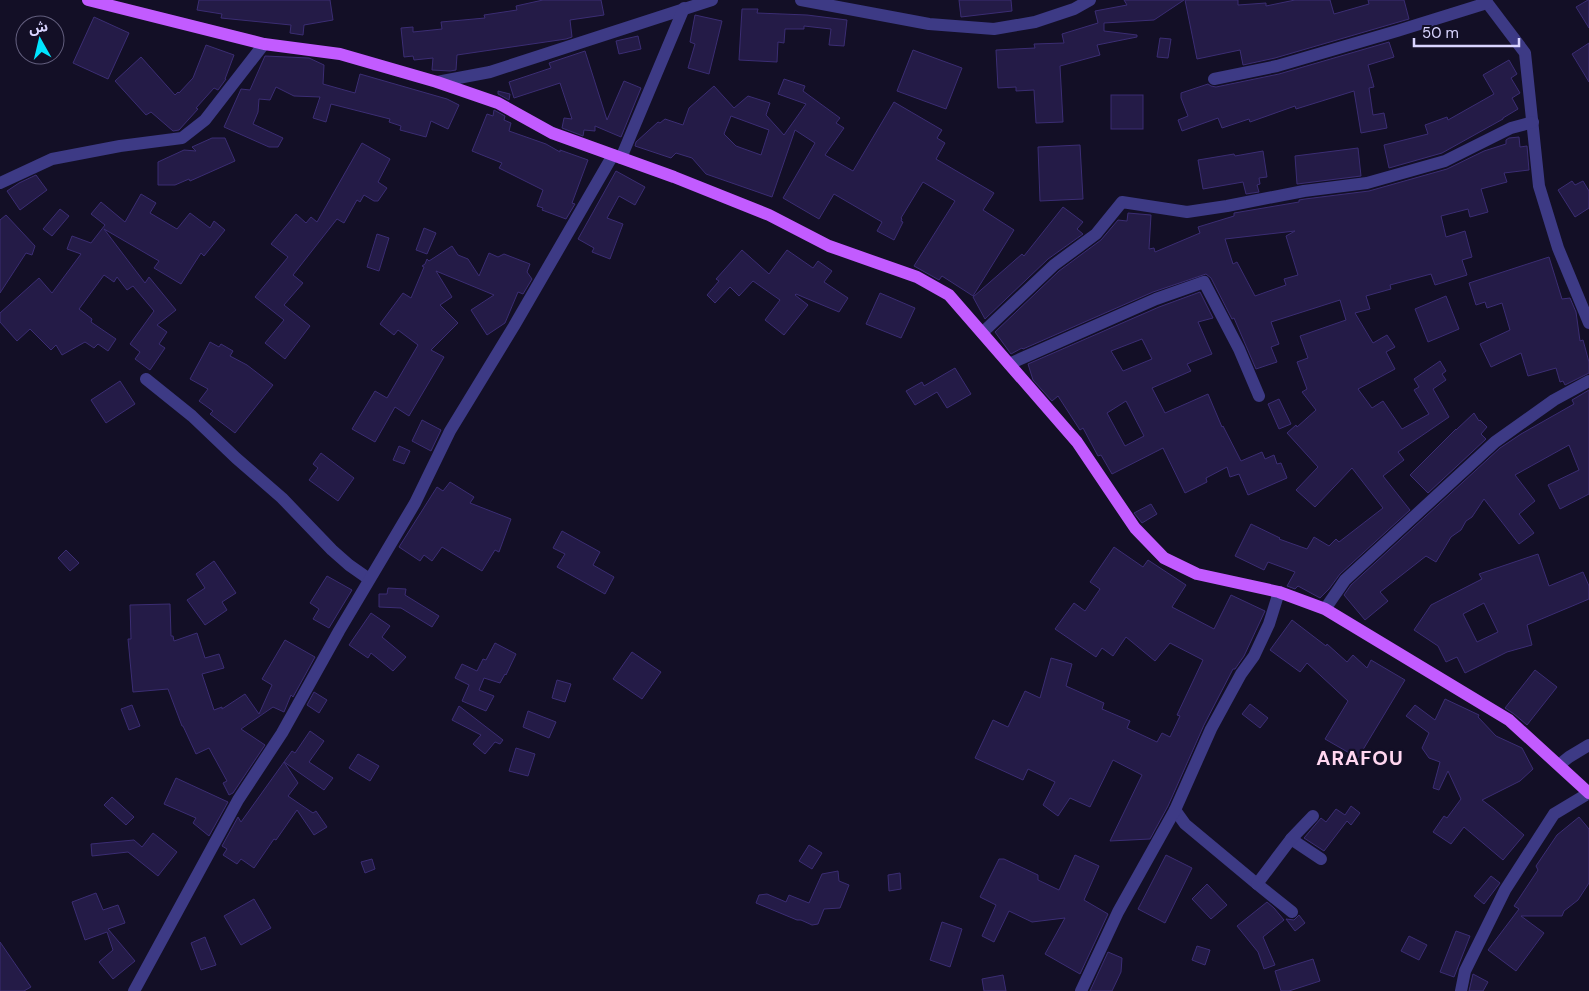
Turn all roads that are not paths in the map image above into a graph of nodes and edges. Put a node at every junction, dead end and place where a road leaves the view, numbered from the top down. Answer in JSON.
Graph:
{"nodes":[{"id":1,"x":88,"y":0,"type":"edge"},
{"id":2,"x":712,"y":0,"type":"edge"},
{"id":3,"x":801,"y":0,"type":"edge"},
{"id":4,"x":1090,"y":0,"type":"edge"},
{"id":5,"x":1486,"y":1,"type":"edge"},
{"id":6,"x":684,"y":8,"type":"junction"},
{"id":7,"x":264,"y":44,"type":"junction"},
{"id":8,"x":1214,"y":78,"type":"dead end"},
{"id":9,"x":437,"y":82,"type":"junction"},
{"id":10,"x":1532,"y":122,"type":"junction"},
{"id":11,"x":617,"y":156,"type":"junction"},
{"id":12,"x":0,"y":183,"type":"edge"},
{"id":13,"x":1589,"y":323,"type":"edge"},
{"id":14,"x":982,"y":334,"type":"junction"},
{"id":15,"x":1009,"y":364,"type":"junction"},
{"id":16,"x":146,"y":379,"type":"dead end"},
{"id":17,"x":1589,"y":381,"type":"edge"},
{"id":18,"x":1259,"y":396,"type":"dead end"},
{"id":19,"x":369,"y":579,"type":"junction"},
{"id":20,"x":1279,"y":592,"type":"junction"},
{"id":21,"x":1325,"y":609,"type":"junction"},
{"id":22,"x":1589,"y":745,"type":"edge"},
{"id":23,"x":1559,"y":765,"type":"junction"},
{"id":24,"x":1589,"y":793,"type":"edge"},
{"id":25,"x":1175,"y":810,"type":"junction"},
{"id":26,"x":1313,"y":816,"type":"dead end"},
{"id":27,"x":1291,"y":839,"type":"junction"},
{"id":28,"x":1321,"y":859,"type":"dead end"},
{"id":29,"x":1257,"y":884,"type":"junction"},
{"id":30,"x":1292,"y":912,"type":"dead end"},
{"id":31,"x":134,"y":991,"type":"edge"},
{"id":32,"x":1081,"y":991,"type":"edge"},
{"id":33,"x":1461,"y":991,"type":"edge"}],
"edges":[{"from":1,"to":7,"type":"main road"},
{"from":2,"to":6,"type":"street"},
{"from":3,"to":4,"type":"street"},
{"from":5,"to":8,"type":"street"},
{"from":5,"to":10,"type":"street"},
{"from":6,"to":9,"type":"street"},
{"from":6,"to":11,"type":"street"},
{"from":7,"to":9,"type":"main road"},
{"from":7,"to":12,"type":"street"},
{"from":9,"to":11,"type":"main road"},
{"from":10,"to":13,"type":"street"},
{"from":10,"to":14,"type":"street"},
{"from":11,"to":14,"type":"main road"},
{"from":11,"to":19,"type":"street"},
{"from":14,"to":15,"type":"main road"},
{"from":15,"to":18,"type":"street"},
{"from":15,"to":20,"type":"main road"},
{"from":16,"to":19,"type":"street"},
{"from":17,"to":21,"type":"street"},
{"from":19,"to":31,"type":"street"},
{"from":20,"to":21,"type":"main road"},
{"from":20,"to":25,"type":"street"},
{"from":21,"to":23,"type":"main road"},
{"from":22,"to":23,"type":"street"},
{"from":23,"to":24,"type":"main road"},
{"from":24,"to":33,"type":"street"},
{"from":25,"to":29,"type":"street"},
{"from":25,"to":32,"type":"street"},
{"from":26,"to":27,"type":"street"},
{"from":27,"to":28,"type":"street"},
{"from":27,"to":29,"type":"street"},
{"from":29,"to":30,"type":"street"}]}
